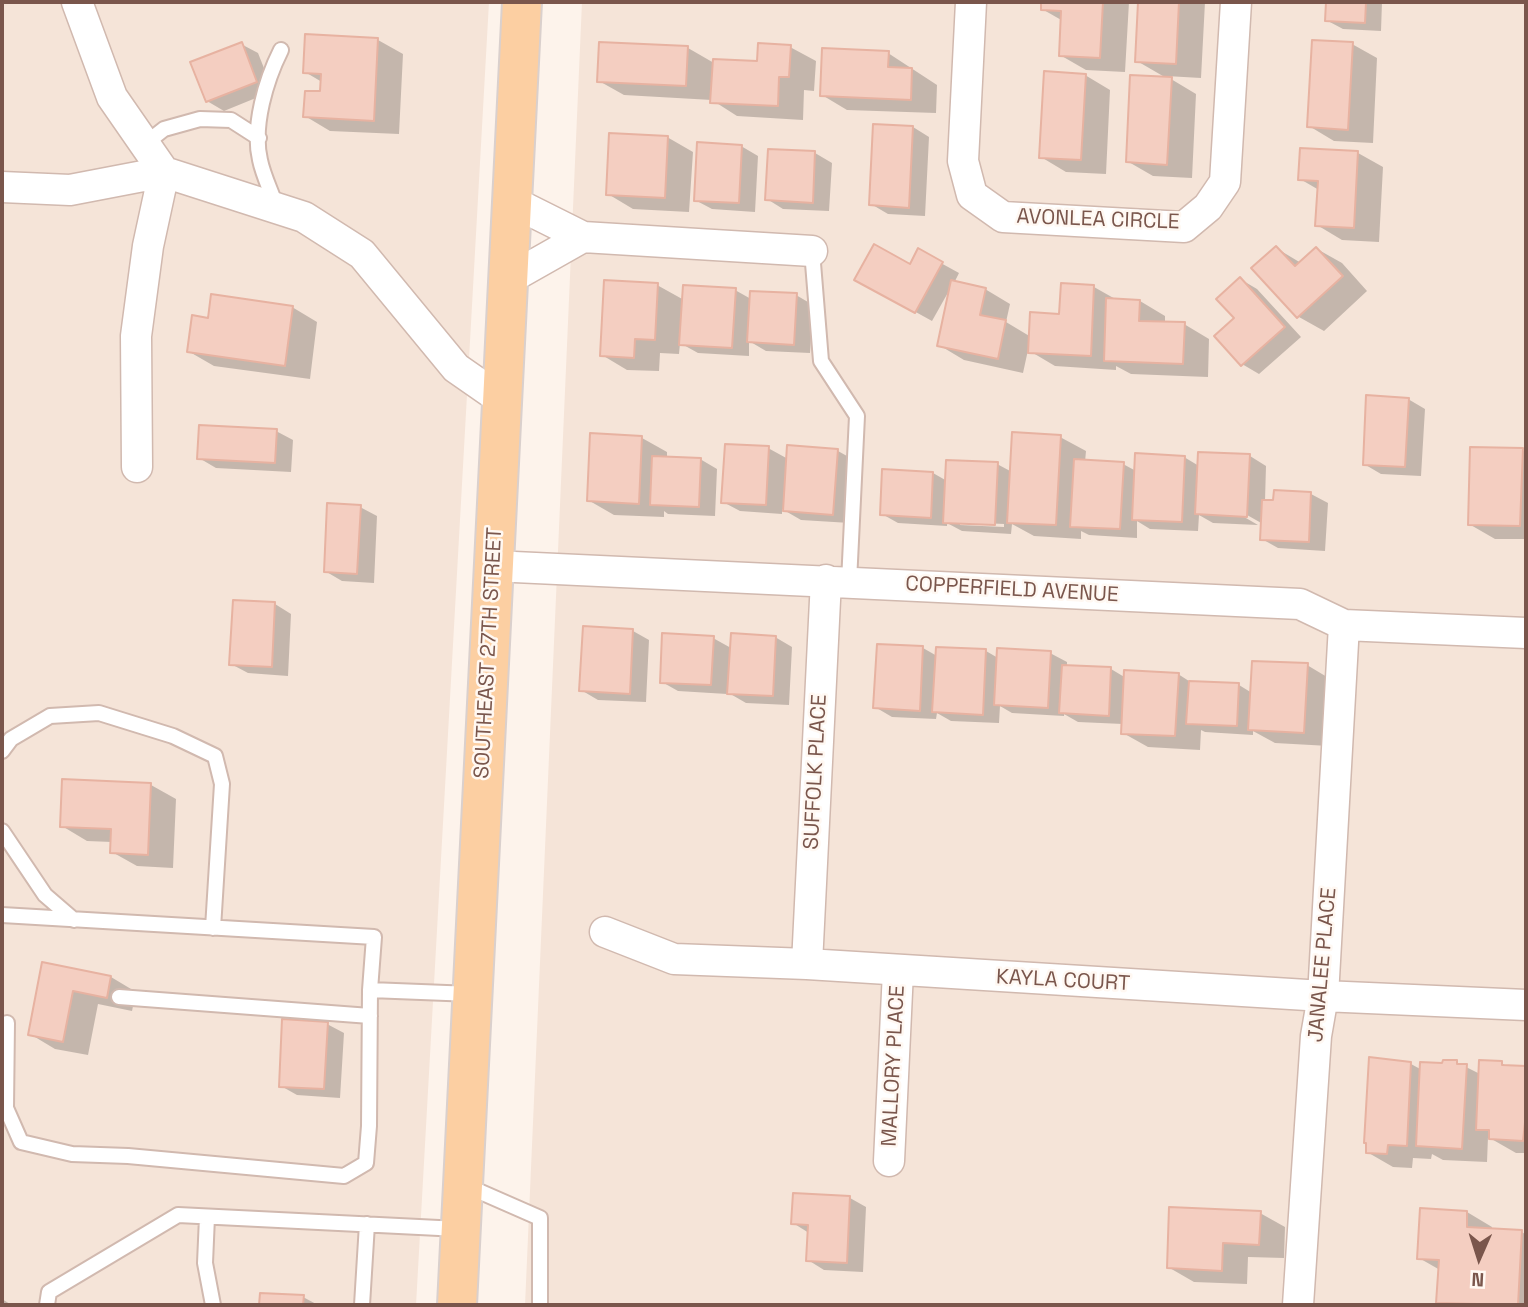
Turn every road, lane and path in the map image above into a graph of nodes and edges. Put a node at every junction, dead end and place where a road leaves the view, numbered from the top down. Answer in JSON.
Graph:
{"nodes":[{"id":1,"x":77,"y":2,"type":"edge"},
{"id":2,"x":522,"y":2,"type":"edge"},
{"id":3,"x":971,"y":2,"type":"edge"},
{"id":4,"x":1236,"y":2,"type":"edge"},
{"id":5,"x":281,"y":50,"type":"dead end"},
{"id":6,"x":259,"y":138,"type":"junction"},
{"id":7,"x":145,"y":144,"type":"junction"},
{"id":8,"x":164,"y":172,"type":"junction"},
{"id":9,"x":2,"y":187,"type":"edge"},
{"id":10,"x":511,"y":201,"type":"junction"},
{"id":11,"x":276,"y":207,"type":"junction"},
{"id":12,"x":583,"y":237,"type":"junction"},
{"id":13,"x":812,"y":251,"type":"joint"},
{"id":14,"x":507,"y":280,"type":"junction"},
{"id":15,"x":502,"y":400,"type":"junction"},
{"id":16,"x":137,"y":467,"type":"dead end"},
{"id":17,"x":493,"y":566,"type":"junction"},
{"id":18,"x":837,"y":581,"type":"junction"},
{"id":19,"x":1344,"y":625,"type":"junction"},
{"id":20,"x":1526,"y":633,"type":"edge"},
{"id":21,"x":2,"y":751,"type":"edge"},
{"id":22,"x":2,"y":831,"type":"edge"},
{"id":23,"x":2,"y":915,"type":"edge"},
{"id":24,"x":74,"y":920,"type":"junction"},
{"id":25,"x":213,"y":928,"type":"junction"},
{"id":26,"x":605,"y":932,"type":"dead end"},
{"id":27,"x":807,"y":964,"type":"junction"},
{"id":28,"x":898,"y":971,"type":"junction"},
{"id":29,"x":370,"y":990,"type":"junction"},
{"id":30,"x":473,"y":994,"type":"junction"},
{"id":31,"x":1324,"y":996,"type":"junction"},
{"id":32,"x":119,"y":997,"type":"dead end"},
{"id":33,"x":1526,"y":1005,"type":"edge"},
{"id":34,"x":370,"y":1016,"type":"junction"},
{"id":35,"x":7,"y":1023,"type":"dead end"},
{"id":36,"x":889,"y":1161,"type":"dead end"},
{"id":37,"x":462,"y":1184,"type":"junction"},
{"id":38,"x":207,"y":1217,"type":"junction"},
{"id":39,"x":367,"y":1224,"type":"junction"},
{"id":40,"x":460,"y":1229,"type":"junction"},
{"id":41,"x":47,"y":1305,"type":"edge"},
{"id":42,"x":213,"y":1305,"type":"edge"},
{"id":43,"x":362,"y":1305,"type":"edge"},
{"id":44,"x":457,"y":1305,"type":"edge"},
{"id":45,"x":540,"y":1305,"type":"edge"},
{"id":46,"x":1298,"y":1305,"type":"edge"}],
"edges":[{"from":1,"to":7,"type":"street"},
{"from":2,"to":10,"type":"main road","name":"SOUTHEAST 27TH STREET"},
{"from":3,"to":4,"type":"street","name":"AVONLEA CIRCLE"},
{"from":5,"to":6,"type":"lane"},
{"from":6,"to":7,"type":"lane"},
{"from":6,"to":11,"type":"lane"},
{"from":7,"to":8,"type":"street"},
{"from":8,"to":9,"type":"street"},
{"from":8,"to":11,"type":"street"},
{"from":8,"to":16,"type":"street"},
{"from":10,"to":12,"type":"street"},
{"from":10,"to":14,"type":"main road","name":"SOUTHEAST 27TH STREET"},
{"from":11,"to":15,"type":"street"},
{"from":12,"to":13,"type":"street"},
{"from":12,"to":14,"type":"street"},
{"from":13,"to":18,"type":"lane","name":"SUFFOLK PLACE"},
{"from":14,"to":15,"type":"main road","name":"SOUTHEAST 27TH STREET"},
{"from":15,"to":17,"type":"main road","name":"SOUTHEAST 27TH STREET"},
{"from":17,"to":18,"type":"street","name":"COPPERFIELD AVENUE"},
{"from":17,"to":30,"type":"main road","name":"SOUTHEAST 27TH STREET"},
{"from":18,"to":19,"type":"street","name":"COPPERFIELD AVENUE"},
{"from":18,"to":27,"type":"street","name":"SUFFOLK PLACE"},
{"from":19,"to":20,"type":"street","name":"COPPERFIELD AVENUE"},
{"from":19,"to":31,"type":"street","name":"JANALEE PLACE"},
{"from":21,"to":25,"type":"lane"},
{"from":22,"to":24,"type":"lane"},
{"from":23,"to":24,"type":"lane"},
{"from":24,"to":25,"type":"lane"},
{"from":25,"to":29,"type":"lane"},
{"from":26,"to":27,"type":"street","name":"KAYLA COURT"},
{"from":27,"to":28,"type":"street","name":"KAYLA COURT"},
{"from":28,"to":31,"type":"street","name":"KAYLA COURT"},
{"from":28,"to":36,"type":"street","name":"MALLORY PLACE"},
{"from":29,"to":30,"type":"lane"},
{"from":29,"to":34,"type":"lane"},
{"from":30,"to":37,"type":"main road","name":"SOUTHEAST 27TH STREET"},
{"from":31,"to":33,"type":"street","name":"KAYLA COURT"},
{"from":31,"to":46,"type":"street","name":"JANALEE PLACE"},
{"from":32,"to":34,"type":"lane"},
{"from":34,"to":35,"type":"lane"},
{"from":37,"to":40,"type":"main road","name":"SOUTHEAST 27TH STREET"},
{"from":37,"to":45,"type":"lane"},
{"from":38,"to":39,"type":"lane"},
{"from":38,"to":41,"type":"lane"},
{"from":38,"to":42,"type":"lane"},
{"from":39,"to":40,"type":"lane"},
{"from":39,"to":43,"type":"lane"},
{"from":40,"to":44,"type":"main road","name":"SOUTHEAST 27TH STREET"}]}
